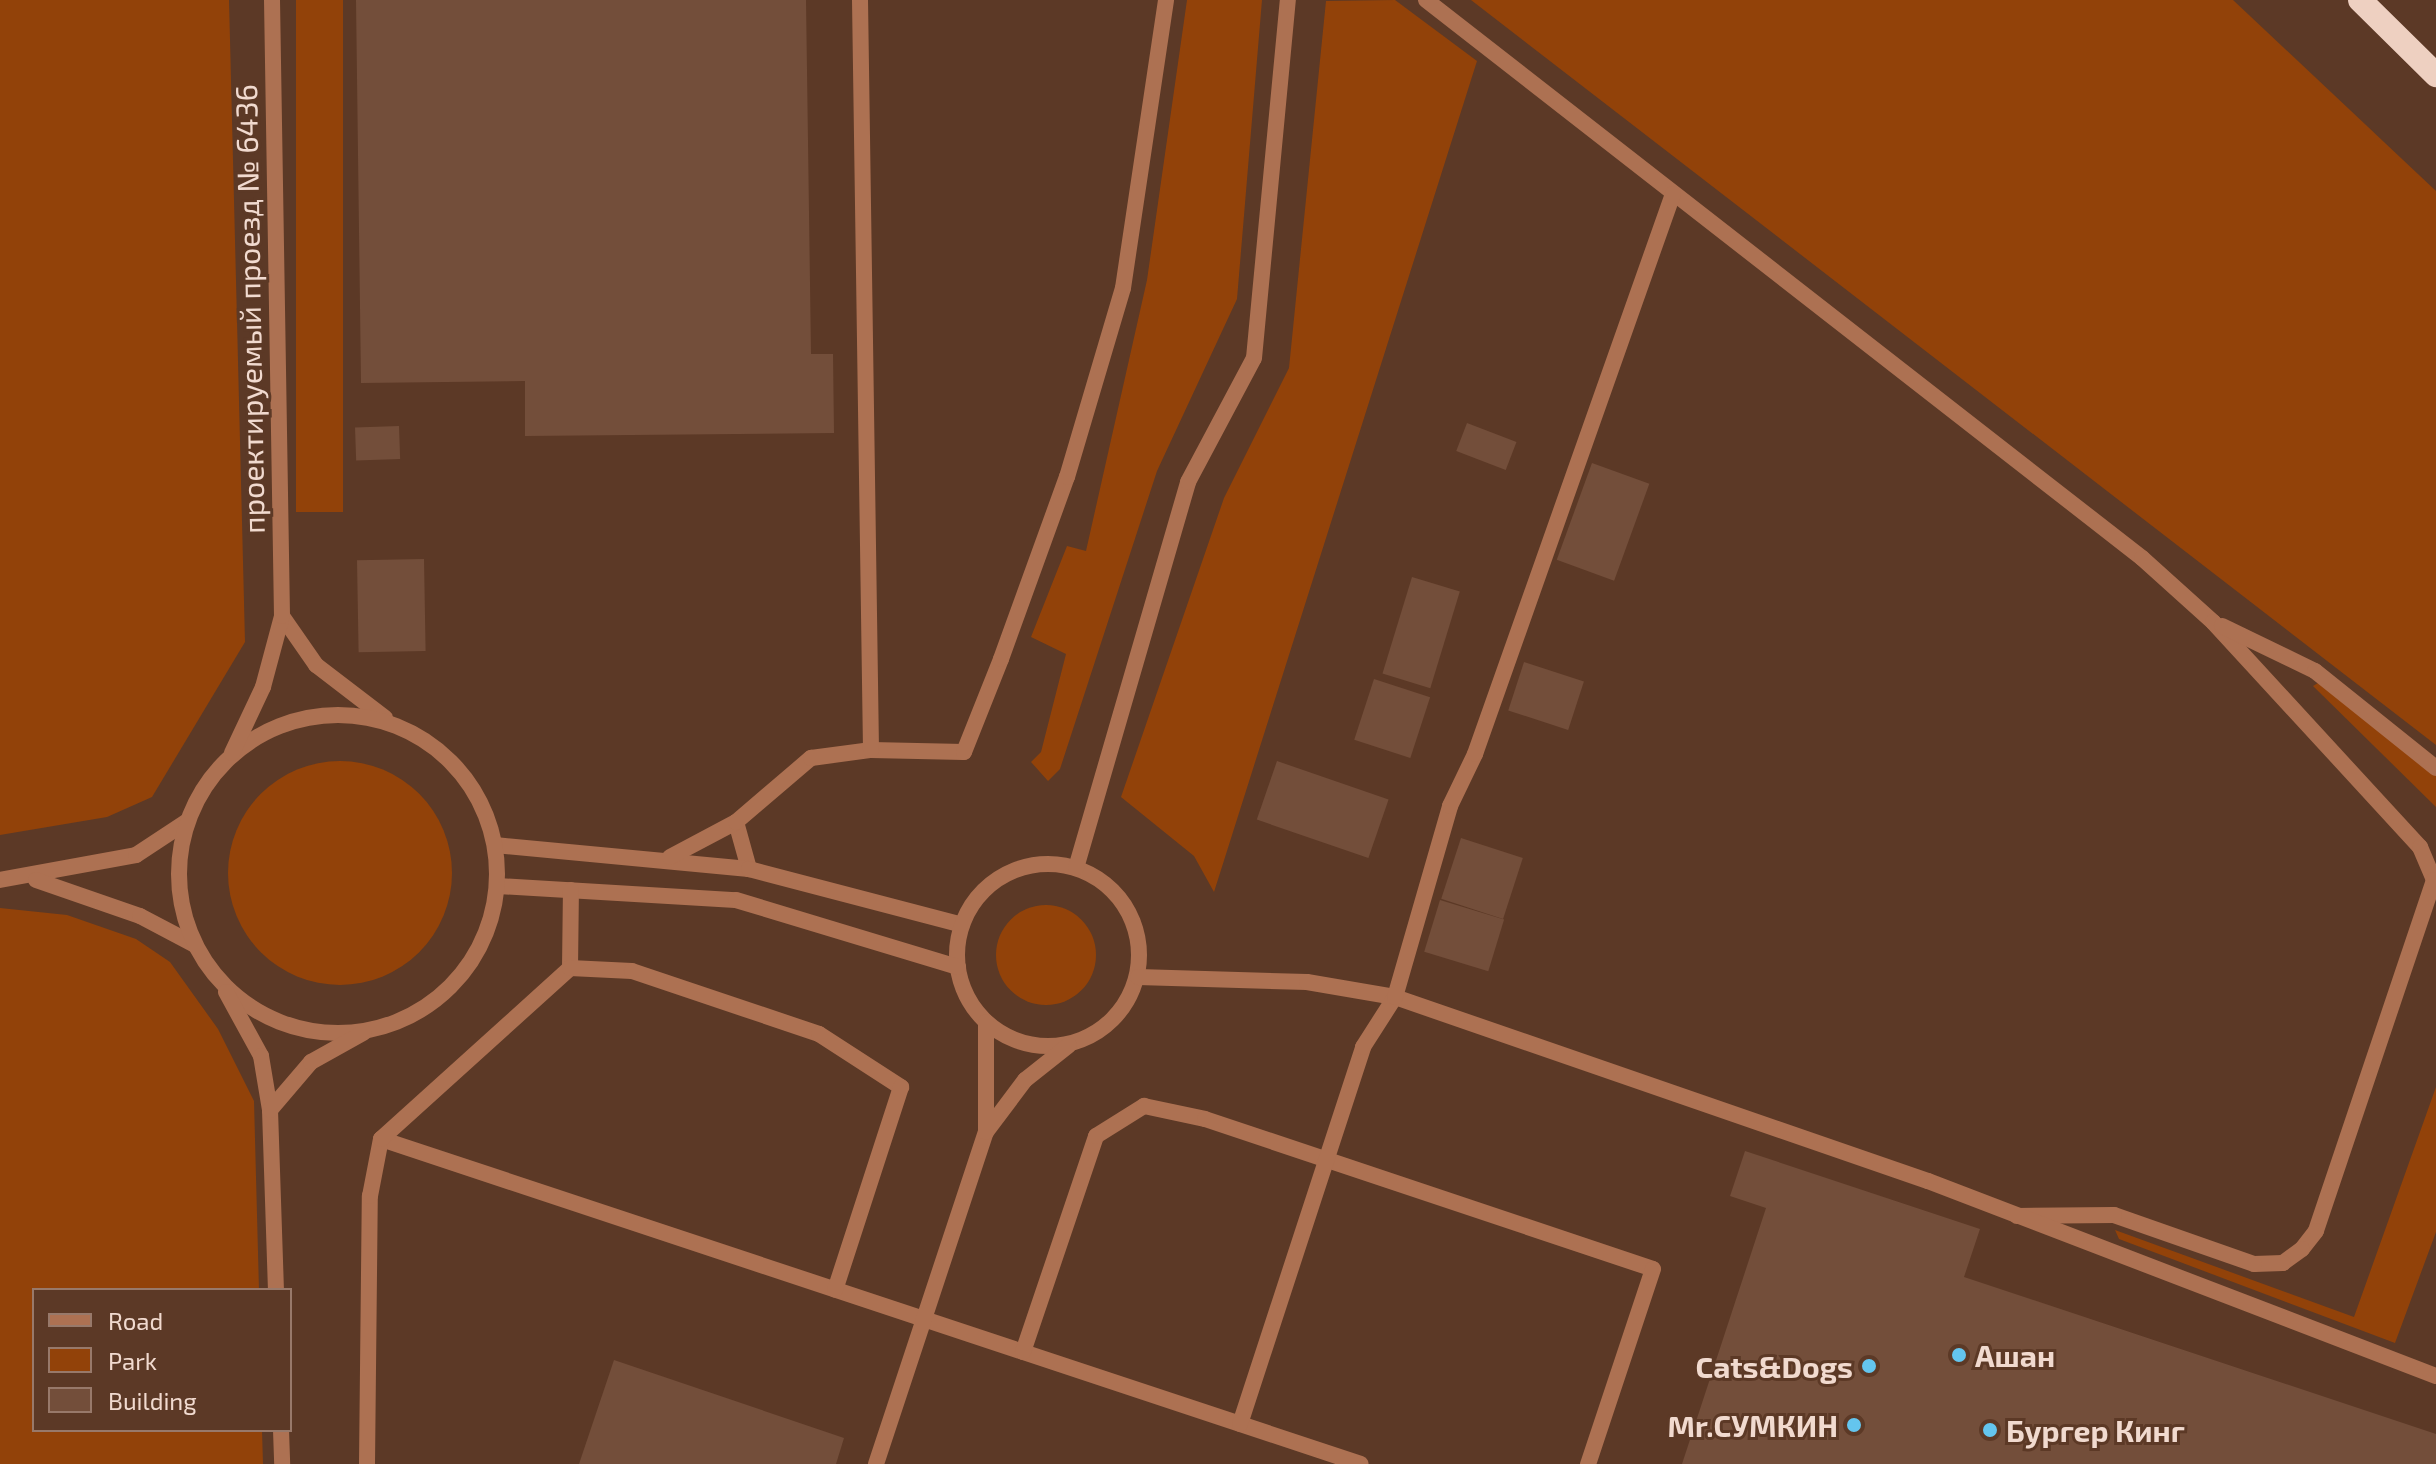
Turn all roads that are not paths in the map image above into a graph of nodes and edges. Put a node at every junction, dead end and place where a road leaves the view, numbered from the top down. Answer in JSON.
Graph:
{"nodes":[{"id":1,"x":272,"y":0,"type":"edge"},
{"id":2,"x":860,"y":0,"type":"edge"},
{"id":3,"x":1166,"y":0,"type":"edge"},
{"id":4,"x":1288,"y":0,"type":"edge"},
{"id":5,"x":1426,"y":0,"type":"edge"},
{"id":6,"x":2360,"y":0,"type":"edge"},
{"id":7,"x":2436,"y":75,"type":"edge"},
{"id":8,"x":1673,"y":194,"type":"junction"},
{"id":9,"x":282,"y":616,"type":"junction"},
{"id":10,"x":2213,"y":622,"type":"junction"},
{"id":11,"x":390,"y":722,"type":"junction"},
{"id":12,"x":871,"y":750,"type":"junction"},
{"id":13,"x":232,"y":753,"type":"junction"},
{"id":14,"x":2436,"y":768,"type":"edge"},
{"id":15,"x":186,"y":822,"type":"junction"},
{"id":16,"x":736,"y":822,"type":"junction"},
{"id":17,"x":495,"y":845,"type":"junction"},
{"id":18,"x":670,"y":857,"type":"junction"},
{"id":19,"x":1076,"y":868,"type":"junction"},
{"id":20,"x":749,"y":869,"type":"junction"},
{"id":21,"x":34,"y":879,"type":"junction"},
{"id":22,"x":0,"y":880,"type":"edge"},
{"id":23,"x":498,"y":886,"type":"junction"},
{"id":24,"x":571,"y":890,"type":"junction"},
{"id":25,"x":962,"y":925,"type":"junction"},
{"id":26,"x":195,"y":945,"type":"junction"},
{"id":27,"x":958,"y":967,"type":"junction"},
{"id":28,"x":570,"y":968,"type":"junction"},
{"id":29,"x":1138,"y":977,"type":"junction"},
{"id":30,"x":219,"y":980,"type":"junction"},
{"id":31,"x":1395,"y":997,"type":"junction"},
{"id":32,"x":986,"y":1022,"type":"junction"},
{"id":33,"x":366,"y":1031,"type":"junction"},
{"id":34,"x":1069,"y":1045,"type":"junction"},
{"id":35,"x":270,"y":1110,"type":"junction"},
{"id":36,"x":986,"y":1132,"type":"junction"},
{"id":37,"x":381,"y":1139,"type":"junction"},
{"id":38,"x":1326,"y":1161,"type":"junction"},
{"id":39,"x":2017,"y":1216,"type":"junction"},
{"id":40,"x":276,"y":1288,"type":"edge"},
{"id":41,"x":835,"y":1290,"type":"junction"},
{"id":42,"x":924,"y":1319,"type":"junction"},
{"id":43,"x":1023,"y":1352,"type":"junction"},
{"id":44,"x":2436,"y":1376,"type":"edge"},
{"id":45,"x":1240,"y":1424,"type":"junction"},
{"id":46,"x":281,"y":1432,"type":"edge"},
{"id":47,"x":282,"y":1464,"type":"edge"},
{"id":48,"x":367,"y":1464,"type":"edge"},
{"id":49,"x":876,"y":1464,"type":"edge"},
{"id":50,"x":1361,"y":1464,"type":"edge"},
{"id":51,"x":1588,"y":1464,"type":"edge"}],
"edges":[{"from":1,"to":9,"type":"street","name":"проектируемый проезд № 6436"},
{"from":2,"to":12,"type":"street"},
{"from":3,"to":12,"type":"street"},
{"from":4,"to":19,"type":"street"},
{"from":5,"to":8,"type":"street"},
{"from":6,"to":7,"type":"highway"},
{"from":8,"to":10,"type":"street"},
{"from":8,"to":31,"type":"street"},
{"from":9,"to":11,"type":"street"},
{"from":9,"to":13,"type":"street","name":"проектируемый проезд № 6436"},
{"from":10,"to":14,"type":"street"},
{"from":10,"to":39,"type":"street"},
{"from":11,"to":13,"type":"street"},
{"from":11,"to":17,"type":"street"},
{"from":12,"to":16,"type":"street"},
{"from":13,"to":15,"type":"street"},
{"from":15,"to":21,"type":"street"},
{"from":15,"to":26,"type":"street"},
{"from":16,"to":18,"type":"street"},
{"from":16,"to":20,"type":"street"},
{"from":17,"to":18,"type":"street"},
{"from":17,"to":23,"type":"street"},
{"from":18,"to":20,"type":"street"},
{"from":19,"to":25,"type":"street"},
{"from":19,"to":29,"type":"street"},
{"from":20,"to":25,"type":"street"},
{"from":21,"to":22,"type":"street"},
{"from":21,"to":26,"type":"street"},
{"from":23,"to":24,"type":"street"},
{"from":23,"to":33,"type":"street"},
{"from":24,"to":27,"type":"street"},
{"from":24,"to":28,"type":"street"},
{"from":25,"to":27,"type":"street"},
{"from":26,"to":30,"type":"street"},
{"from":27,"to":32,"type":"street"},
{"from":28,"to":37,"type":"street"},
{"from":28,"to":41,"type":"street"},
{"from":29,"to":31,"type":"street"},
{"from":29,"to":34,"type":"street"},
{"from":30,"to":33,"type":"street"},
{"from":30,"to":35,"type":"street"},
{"from":31,"to":38,"type":"street"},
{"from":31,"to":39,"type":"street"},
{"from":32,"to":34,"type":"street"},
{"from":32,"to":36,"type":"street"},
{"from":33,"to":35,"type":"street"},
{"from":34,"to":36,"type":"street"},
{"from":35,"to":40,"type":"street"},
{"from":36,"to":42,"type":"street"},
{"from":37,"to":41,"type":"street"},
{"from":37,"to":48,"type":"street"},
{"from":38,"to":43,"type":"street"},
{"from":38,"to":45,"type":"street"},
{"from":38,"to":51,"type":"street"},
{"from":39,"to":44,"type":"street"},
{"from":41,"to":42,"type":"street"},
{"from":42,"to":43,"type":"street"},
{"from":42,"to":49,"type":"street"},
{"from":43,"to":45,"type":"street"},
{"from":45,"to":50,"type":"street"},
{"from":46,"to":47,"type":"street"}]}
